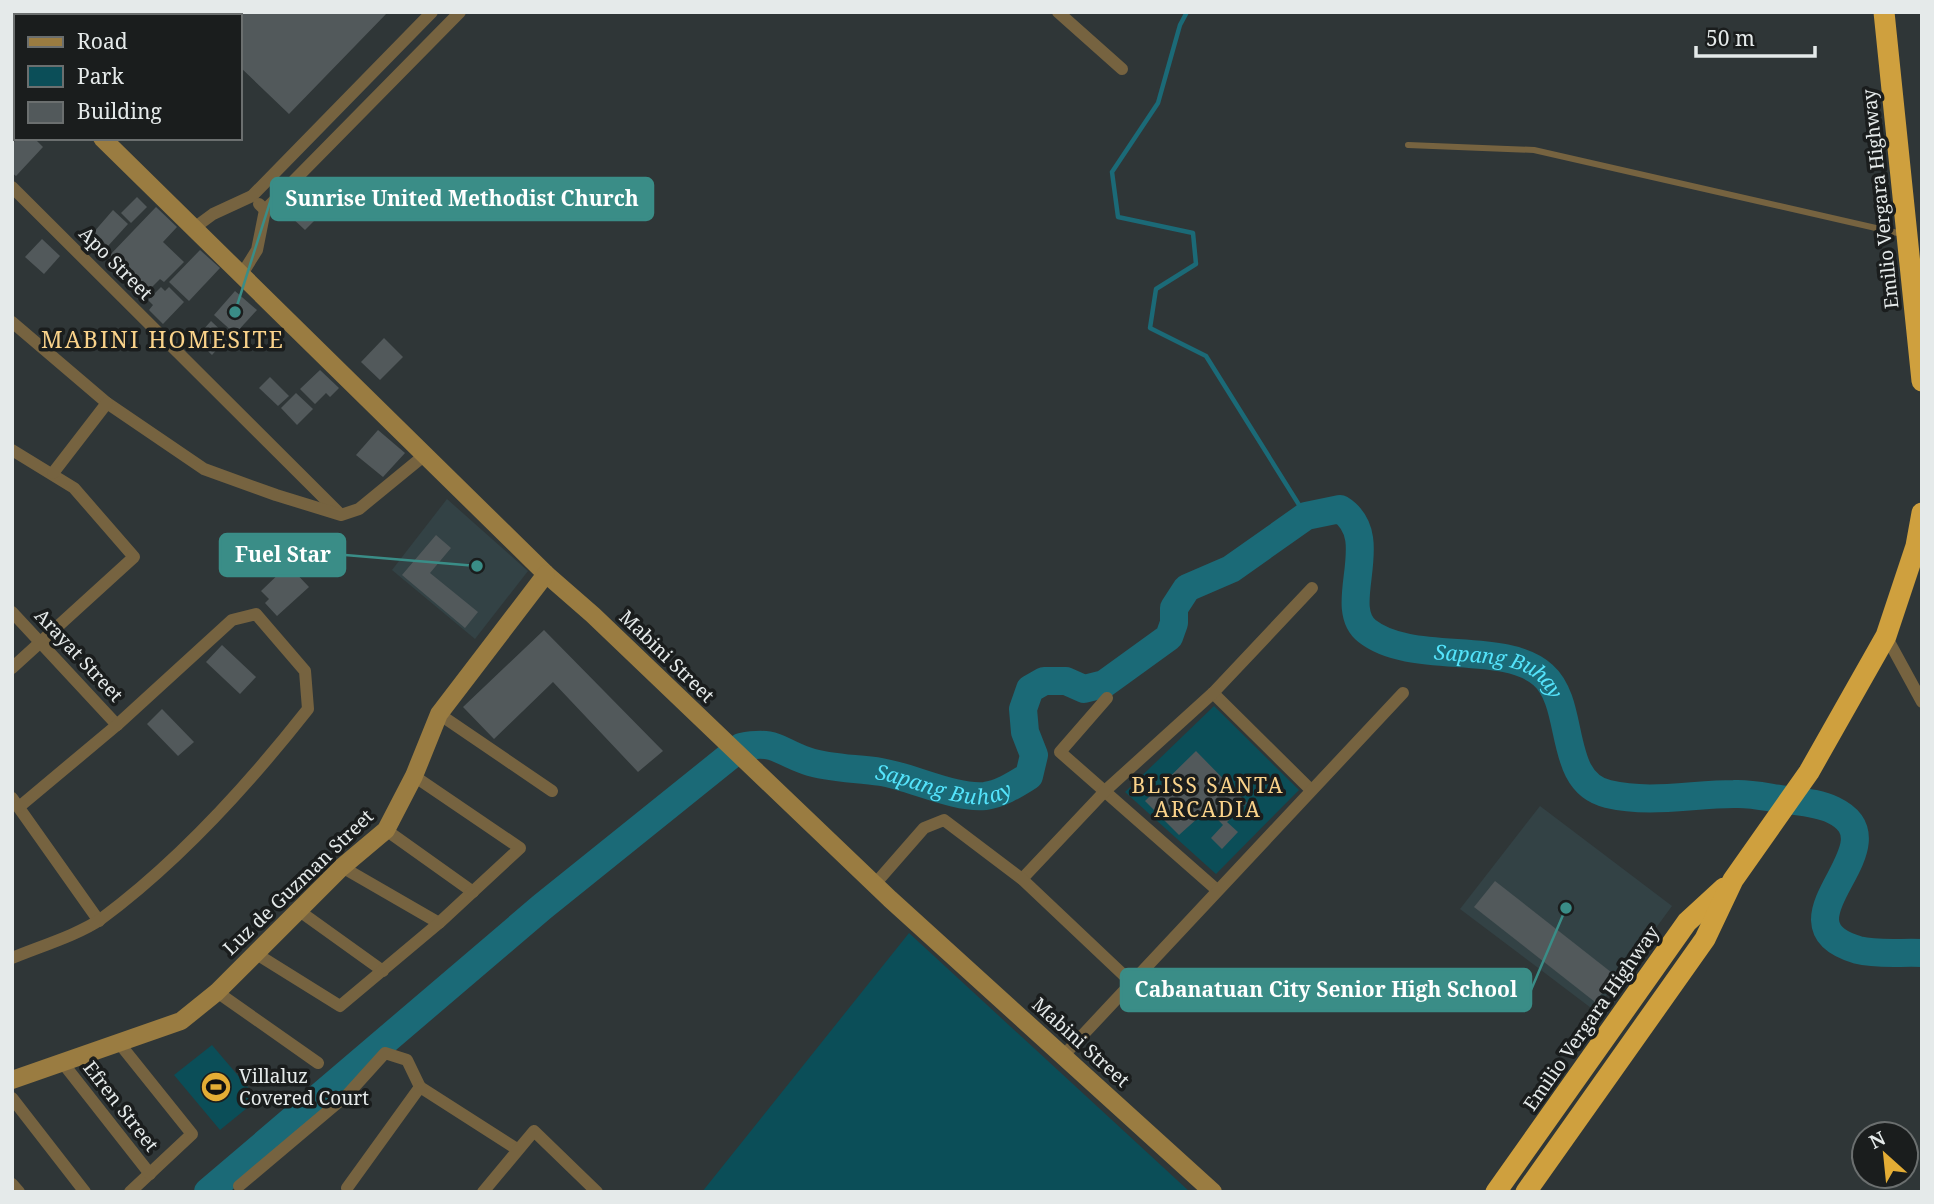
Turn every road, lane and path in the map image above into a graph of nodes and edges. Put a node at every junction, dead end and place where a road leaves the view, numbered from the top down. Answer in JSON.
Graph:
{"nodes":[{"id":1,"x":432,"y":12,"type":"edge"},
{"id":2,"x":460,"y":12,"type":"edge"},
{"id":3,"x":1058,"y":12,"type":"edge"},
{"id":4,"x":1884,"y":12,"type":"edge"},
{"id":5,"x":1122,"y":69,"type":"dead end"},
{"id":6,"x":104,"y":140,"type":"edge"},
{"id":7,"x":1408,"y":145,"type":"dead end"},
{"id":8,"x":12,"y":187,"type":"edge"},
{"id":9,"x":252,"y":196,"type":"junction"},
{"id":10,"x":265,"y":209,"type":"junction"},
{"id":11,"x":194,"y":228,"type":"junction"},
{"id":12,"x":1907,"y":235,"type":"junction"},
{"id":13,"x":242,"y":274,"type":"junction"},
{"id":14,"x":12,"y":321,"type":"edge"},
{"id":15,"x":1922,"y":381,"type":"edge"},
{"id":16,"x":107,"y":403,"type":"junction"},
{"id":17,"x":12,"y":450,"type":"edge"},
{"id":18,"x":426,"y":454,"type":"junction"},
{"id":19,"x":53,"y":473,"type":"junction"},
{"id":20,"x":1922,"y":513,"type":"edge"},
{"id":21,"x":341,"y":515,"type":"junction"},
{"id":22,"x":546,"y":574,"type":"junction"},
{"id":23,"x":1312,"y":587,"type":"dead end"},
{"id":24,"x":12,"y":612,"type":"edge"},
{"id":25,"x":1886,"y":636,"type":"junction"},
{"id":26,"x":42,"y":642,"type":"junction"},
{"id":27,"x":12,"y":668,"type":"edge"},
{"id":28,"x":1213,"y":693,"type":"junction"},
{"id":29,"x":1403,"y":693,"type":"dead end"},
{"id":30,"x":1108,"y":698,"type":"dead end"},
{"id":31,"x":1922,"y":702,"type":"edge"},
{"id":32,"x":439,"y":714,"type":"junction"},
{"id":33,"x":117,"y":724,"type":"junction"},
{"id":34,"x":414,"y":776,"type":"junction"},
{"id":35,"x":1310,"y":789,"type":"junction"},
{"id":36,"x":1106,"y":790,"type":"junction"},
{"id":37,"x":552,"y":791,"type":"dead end"},
{"id":38,"x":16,"y":802,"type":"edge"},
{"id":39,"x":386,"y":830,"type":"junction"},
{"id":40,"x":342,"y":867,"type":"junction"},
{"id":41,"x":1022,"y":879,"type":"junction"},
{"id":42,"x":1733,"y":880,"type":"junction"},
{"id":43,"x":875,"y":884,"type":"junction"},
{"id":44,"x":1217,"y":890,"type":"junction"},
{"id":45,"x":473,"y":892,"type":"junction"},
{"id":46,"x":298,"y":910,"type":"junction"},
{"id":47,"x":99,"y":921,"type":"junction"},
{"id":48,"x":439,"y":923,"type":"junction"},
{"id":49,"x":255,"y":953,"type":"junction"},
{"id":50,"x":12,"y":958,"type":"edge"},
{"id":51,"x":383,"y":971,"type":"junction"},
{"id":52,"x":1132,"y":983,"type":"junction"},
{"id":53,"x":217,"y":992,"type":"junction"},
{"id":54,"x":119,"y":1043,"type":"junction"},
{"id":55,"x":1064,"y":1055,"type":"junction"},
{"id":56,"x":62,"y":1062,"type":"junction"},
{"id":57,"x":318,"y":1063,"type":"dead end"},
{"id":58,"x":12,"y":1080,"type":"edge"},
{"id":59,"x":420,"y":1087,"type":"junction"},
{"id":60,"x":12,"y":1098,"type":"edge"},
{"id":61,"x":517,"y":1149,"type":"junction"},
{"id":62,"x":150,"y":1174,"type":"junction"},
{"id":63,"x":12,"y":1184,"type":"edge"},
{"id":64,"x":239,"y":1186,"type":"dead end"},
{"id":65,"x":347,"y":1188,"type":"dead end"},
{"id":66,"x":19,"y":1192,"type":"edge"},
{"id":67,"x":85,"y":1192,"type":"edge"},
{"id":68,"x":130,"y":1192,"type":"edge"},
{"id":69,"x":482,"y":1192,"type":"edge"},
{"id":70,"x":597,"y":1192,"type":"edge"},
{"id":71,"x":1213,"y":1192,"type":"edge"},
{"id":72,"x":1496,"y":1192,"type":"edge"},
{"id":73,"x":1526,"y":1192,"type":"edge"}],
"edges":[{"from":1,"to":9,"type":"street"},
{"from":2,"to":10,"type":"street"},
{"from":3,"to":5,"type":"street"},
{"from":4,"to":12,"type":"highway","name":"Emilio Vergara Highway"},
{"from":6,"to":11,"type":"main road","name":"Mabini Street"},
{"from":7,"to":12,"type":"lane"},
{"from":8,"to":21,"type":"street","name":"Apo Street"},
{"from":9,"to":10,"type":"street"},
{"from":9,"to":11,"type":"street"},
{"from":10,"to":13,"type":"street"},
{"from":11,"to":13,"type":"main road","name":"Mabini Street"},
{"from":12,"to":15,"type":"highway","name":"Emilio Vergara Highway"},
{"from":13,"to":18,"type":"main road","name":"Mabini Street"},
{"from":14,"to":16,"type":"street"},
{"from":16,"to":19,"type":"street"},
{"from":16,"to":21,"type":"street"},
{"from":17,"to":19,"type":"street"},
{"from":18,"to":21,"type":"street"},
{"from":18,"to":22,"type":"main road","name":"Mabini Street"},
{"from":19,"to":26,"type":"street"},
{"from":20,"to":25,"type":"highway","name":"Emilio Vergara Highway"},
{"from":22,"to":32,"type":"main road","name":"Luz de Guzman Street"},
{"from":22,"to":43,"type":"main road","name":"Mabini Street"},
{"from":23,"to":28,"type":"street"},
{"from":24,"to":26,"type":"street","name":"Arayat Street"},
{"from":25,"to":31,"type":"street"},
{"from":25,"to":42,"type":"highway","name":"Emilio Vergara Highway"},
{"from":26,"to":27,"type":"street"},
{"from":26,"to":33,"type":"street","name":"Arayat Street"},
{"from":28,"to":35,"type":"street"},
{"from":28,"to":36,"type":"street"},
{"from":29,"to":35,"type":"street"},
{"from":30,"to":36,"type":"street"},
{"from":32,"to":34,"type":"main road","name":"Luz de Guzman Street"},
{"from":32,"to":37,"type":"street"},
{"from":33,"to":38,"type":"street"},
{"from":33,"to":47,"type":"street"},
{"from":34,"to":39,"type":"main road","name":"Luz de Guzman Street"},
{"from":34,"to":45,"type":"street"},
{"from":35,"to":44,"type":"street"},
{"from":36,"to":41,"type":"street"},
{"from":36,"to":44,"type":"street"},
{"from":38,"to":47,"type":"street"},
{"from":39,"to":40,"type":"main road","name":"Luz de Guzman Street"},
{"from":39,"to":45,"type":"street"},
{"from":40,"to":46,"type":"main road","name":"Luz de Guzman Street"},
{"from":40,"to":48,"type":"street"},
{"from":41,"to":43,"type":"street"},
{"from":41,"to":52,"type":"street"},
{"from":42,"to":72,"type":"highway","name":"Emilio Vergara Highway"},
{"from":42,"to":73,"type":"highway","name":"Emilio Vergara Highway"},
{"from":43,"to":55,"type":"main road","name":"Mabini Street"},
{"from":44,"to":52,"type":"street"},
{"from":45,"to":48,"type":"street"},
{"from":46,"to":49,"type":"main road","name":"Luz de Guzman Street"},
{"from":46,"to":51,"type":"street"},
{"from":47,"to":50,"type":"street"},
{"from":48,"to":51,"type":"street"},
{"from":49,"to":51,"type":"street"},
{"from":49,"to":53,"type":"main road","name":"Luz de Guzman Street"},
{"from":52,"to":55,"type":"street"},
{"from":53,"to":54,"type":"main road","name":"Luz de Guzman Street"},
{"from":53,"to":57,"type":"street"},
{"from":54,"to":56,"type":"main road","name":"Luz de Guzman Street"},
{"from":54,"to":62,"type":"street"},
{"from":55,"to":71,"type":"main road","name":"Mabini Street"},
{"from":56,"to":58,"type":"main road","name":"Luz de Guzman Street"},
{"from":56,"to":62,"type":"street","name":"Efren Street"},
{"from":59,"to":61,"type":"street"},
{"from":59,"to":64,"type":"street"},
{"from":59,"to":65,"type":"street"},
{"from":60,"to":67,"type":"street"},
{"from":61,"to":69,"type":"street"},
{"from":61,"to":70,"type":"street"},
{"from":62,"to":68,"type":"street"},
{"from":63,"to":66,"type":"street"}]}
